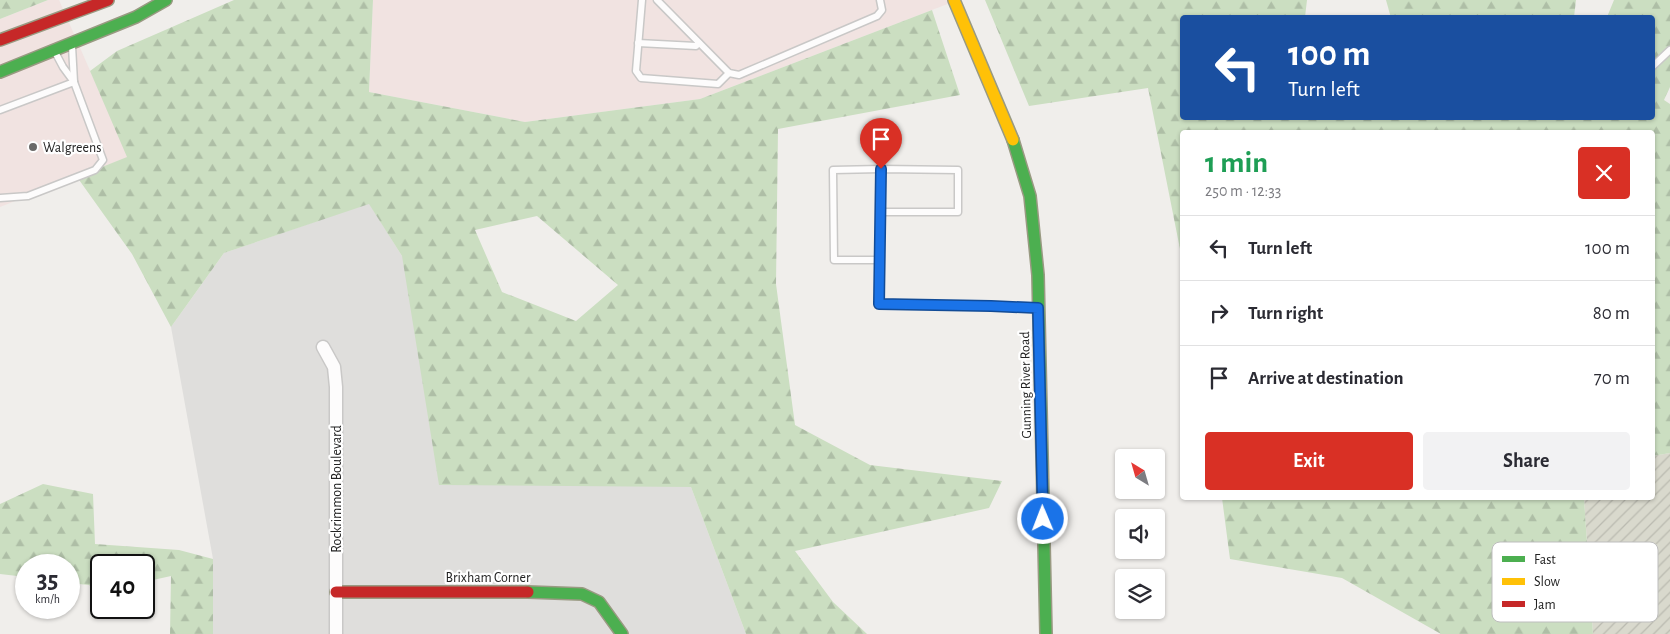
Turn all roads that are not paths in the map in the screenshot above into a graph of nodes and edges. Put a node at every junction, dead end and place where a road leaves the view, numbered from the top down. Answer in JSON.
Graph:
{"nodes":[{"id":1,"x":166,"y":0,"type":"edge"},
{"id":2,"x":642,"y":0,"type":"edge"},
{"id":3,"x":657,"y":0,"type":"edge"},
{"id":4,"x":880,"y":0,"type":"edge"},
{"id":5,"x":954,"y":0,"type":"edge"},
{"id":6,"x":104,"y":1,"type":"edge"},
{"id":7,"x":0,"y":40,"type":"edge"},
{"id":8,"x":638,"y":43,"type":"junction"},
{"id":9,"x":699,"y":43,"type":"junction"},
{"id":10,"x":72,"y":44,"type":"junction"},
{"id":11,"x":1670,"y":50,"type":"edge"},
{"id":12,"x":55,"y":51,"type":"junction"},
{"id":13,"x":1655,"y":64,"type":"edge"},
{"id":14,"x":0,"y":72,"type":"edge"},
{"id":15,"x":729,"y":73,"type":"junction"},
{"id":16,"x":74,"y":82,"type":"junction"},
{"id":17,"x":0,"y":110,"type":"edge"},
{"id":18,"x":881,"y":169,"type":"junction"},
{"id":19,"x":0,"y":198,"type":"edge"},
{"id":20,"x":880,"y":212,"type":"junction"},
{"id":21,"x":880,"y":260,"type":"junction"},
{"id":22,"x":1038,"y":308,"type":"junction"},
{"id":23,"x":323,"y":347,"type":"dead end"},
{"id":24,"x":336,"y":592,"type":"junction"},
{"id":25,"x":336,"y":634,"type":"edge"},
{"id":26,"x":622,"y":634,"type":"edge"},
{"id":27,"x":1046,"y":634,"type":"edge"}],
"edges":[{"from":1,"to":10,"type":"street"},
{"from":2,"to":8,"type":"lane"},
{"from":3,"to":9,"type":"lane"},
{"from":4,"to":15,"type":"lane"},
{"from":5,"to":22,"type":"street","name":"Gunning River Road"},
{"from":6,"to":7,"type":"street"},
{"from":6,"to":12,"type":"street"},
{"from":8,"to":9,"type":"lane"},
{"from":8,"to":15,"type":"lane"},
{"from":9,"to":15,"type":"lane"},
{"from":10,"to":12,"type":"street"},
{"from":10,"to":16,"type":"lane"},
{"from":11,"to":13,"type":"lane"},
{"from":12,"to":14,"type":"street"},
{"from":12,"to":16,"type":"lane"},
{"from":16,"to":17,"type":"lane"},
{"from":16,"to":19,"type":"lane"},
{"from":18,"to":20,"type":"lane"},
{"from":18,"to":20,"type":"lane"},
{"from":18,"to":21,"type":"lane"},
{"from":20,"to":21,"type":"lane"},
{"from":21,"to":22,"type":"lane"},
{"from":22,"to":27,"type":"street","name":"Gunning River Road"},
{"from":23,"to":24,"type":"street","name":"Rockrimmon Boulevard"},
{"from":24,"to":25,"type":"street","name":"Rockrimmon Boulevard"},
{"from":24,"to":26,"type":"street","name":"Brixham Corner"}]}
